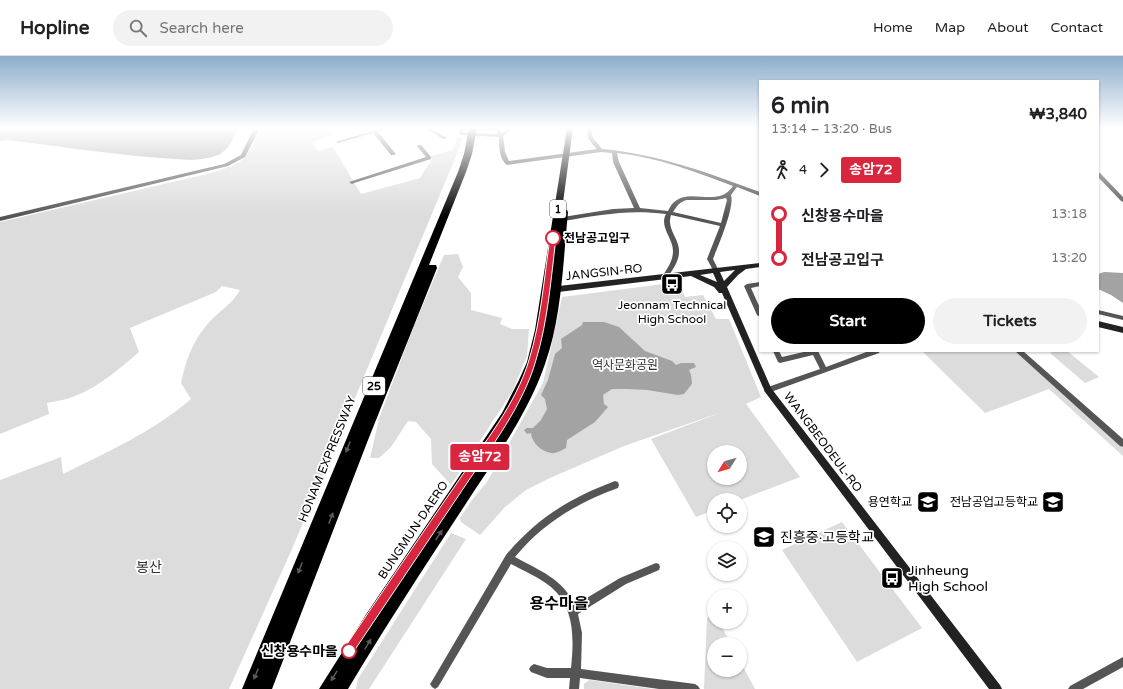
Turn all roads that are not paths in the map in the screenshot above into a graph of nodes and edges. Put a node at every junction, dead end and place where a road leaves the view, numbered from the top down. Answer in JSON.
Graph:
{"nodes":[{"id":1,"x":240,"y":158,"type":"edge"},
{"id":2,"x":429,"y":158,"type":"edge"},
{"id":3,"x":465,"y":158,"type":"edge"},
{"id":4,"x":468,"y":158,"type":"edge"},
{"id":5,"x":505,"y":158,"type":"edge"},
{"id":6,"x":549,"y":158,"type":"edge"},
{"id":7,"x":568,"y":158,"type":"edge"},
{"id":8,"x":568,"y":158,"type":"edge"},
{"id":9,"x":615,"y":158,"type":"edge"},
{"id":10,"x":652,"y":158,"type":"edge"},
{"id":11,"x":1099,"y":175,"type":"edge"},
{"id":12,"x":352,"y":182,"type":"dead end"},
{"id":13,"x":1099,"y":183,"type":"edge"},
{"id":14,"x":736,"y":185,"type":"junction"},
{"id":15,"x":1107,"y":185,"type":"junction"},
{"id":16,"x":759,"y":194,"type":"edge"},
{"id":17,"x":728,"y":195,"type":"junction"},
{"id":18,"x":1123,"y":200,"type":"edge"},
{"id":19,"x":638,"y":210,"type":"junction"},
{"id":20,"x":670,"y":212,"type":"junction"},
{"id":21,"x":0,"y":219,"type":"edge"},
{"id":22,"x":563,"y":219,"type":"junction"},
{"id":23,"x":723,"y":225,"type":"junction"},
{"id":24,"x":759,"y":265,"type":"edge"},
{"id":25,"x":748,"y":267,"type":"junction"},
{"id":26,"x":716,"y":271,"type":"junction"},
{"id":27,"x":692,"y":274,"type":"junction"},
{"id":28,"x":665,"y":277,"type":"junction"},
{"id":29,"x":759,"y":284,"type":"edge"},
{"id":30,"x":550,"y":290,"type":"junction"},
{"id":31,"x":725,"y":291,"type":"junction"},
{"id":32,"x":1099,"y":312,"type":"edge"},
{"id":33,"x":759,"y":313,"type":"edge"},
{"id":34,"x":1123,"y":318,"type":"edge"},
{"id":35,"x":1099,"y":324,"type":"edge"},
{"id":36,"x":1123,"y":330,"type":"edge"},
{"id":37,"x":776,"y":352,"type":"edge"},
{"id":38,"x":815,"y":352,"type":"edge"},
{"id":39,"x":874,"y":352,"type":"edge"},
{"id":40,"x":1019,"y":352,"type":"edge"},
{"id":41,"x":824,"y":370,"type":"junction"},
{"id":42,"x":768,"y":390,"type":"junction"},
{"id":43,"x":1123,"y":444,"type":"edge"},
{"id":44,"x":615,"y":485,"type":"dead end"},
{"id":45,"x":509,"y":558,"type":"junction"},
{"id":46,"x":656,"y":567,"type":"dead end"},
{"id":47,"x":574,"y":610,"type":"junction"},
{"id":48,"x":1123,"y":662,"type":"edge"},
{"id":49,"x":534,"y":669,"type":"dead end"},
{"id":50,"x":576,"y":673,"type":"junction"},
{"id":51,"x":435,"y":684,"type":"dead end"},
{"id":52,"x":250,"y":689,"type":"edge"},
{"id":53,"x":264,"y":689,"type":"edge"},
{"id":54,"x":326,"y":689,"type":"edge"},
{"id":55,"x":340,"y":689,"type":"edge"},
{"id":56,"x":574,"y":689,"type":"edge"},
{"id":57,"x":695,"y":689,"type":"edge"},
{"id":58,"x":996,"y":689,"type":"edge"},
{"id":59,"x":1073,"y":689,"type":"edge"}],
"edges":[{"from":1,"to":21,"type":"street"},
{"from":2,"to":12,"type":"street"},
{"from":3,"to":52,"type":"highway","name":"HONAM EXPRESSWAY","number":"25","one_way":true},
{"from":53,"to":4,"type":"highway","name":"HONAM EXPRESSWAY","number":"25","one_way":true},
{"from":5,"to":6,"type":"street"},
{"from":7,"to":22,"type":"main road","name":"BUNGMUN-DAERO","number":"1"},
{"from":8,"to":30,"type":"main road","name":"BUNGMUN-DAERO","number":"1"},
{"from":9,"to":19,"type":"street"},
{"from":10,"to":14,"type":"street"},
{"from":11,"to":15,"type":"street"},
{"from":13,"to":15,"type":"street"},
{"from":14,"to":16,"type":"street"},
{"from":14,"to":17,"type":"street"},
{"from":15,"to":18,"type":"street"},
{"from":17,"to":20,"type":"street"},
{"from":17,"to":23,"type":"street"},
{"from":19,"to":20,"type":"street"},
{"from":19,"to":22,"type":"street"},
{"from":20,"to":23,"type":"street"},
{"from":20,"to":28,"type":"street"},
{"from":22,"to":30,"type":"main road","name":"BUNGMUN-DAERO","number":"1"},
{"from":23,"to":26,"type":"street"},
{"from":24,"to":25,"type":"main road","name":"JANGSIN-RO"},
{"from":25,"to":26,"type":"main road","name":"JANGSIN-RO"},
{"from":25,"to":31,"type":"main road"},
{"from":26,"to":27,"type":"main road","name":"JANGSIN-RO"},
{"from":26,"to":31,"type":"main road","name":"WANGBEODEUL-RO"},
{"from":27,"to":28,"type":"main road","name":"JANGSIN-RO"},
{"from":27,"to":31,"type":"main road"},
{"from":28,"to":30,"type":"main road","name":"JANGSIN-RO"},
{"from":29,"to":33,"type":"street"},
{"from":30,"to":54,"type":"main road","name":"BUNGMUN-DAERO","number":"1","one_way":true},
{"from":55,"to":30,"type":"main road","name":"BUNGMUN-DAERO","number":"1","one_way":true},
{"from":31,"to":42,"type":"main road","name":"WANGBEODEUL-RO"},
{"from":32,"to":34,"type":"street"},
{"from":35,"to":36,"type":"main road"},
{"from":37,"to":38,"type":"street"},
{"from":38,"to":41,"type":"street"},
{"from":39,"to":41,"type":"street"},
{"from":40,"to":43,"type":"street"},
{"from":41,"to":42,"type":"street"},
{"from":42,"to":58,"type":"main road","name":"WANGBEODEUL-RO"},
{"from":44,"to":45,"type":"street"},
{"from":45,"to":47,"type":"street"},
{"from":45,"to":51,"type":"street"},
{"from":46,"to":47,"type":"street"},
{"from":47,"to":50,"type":"street"},
{"from":48,"to":59,"type":"street"},
{"from":49,"to":50,"type":"street"},
{"from":50,"to":56,"type":"street"},
{"from":50,"to":57,"type":"street"}]}
